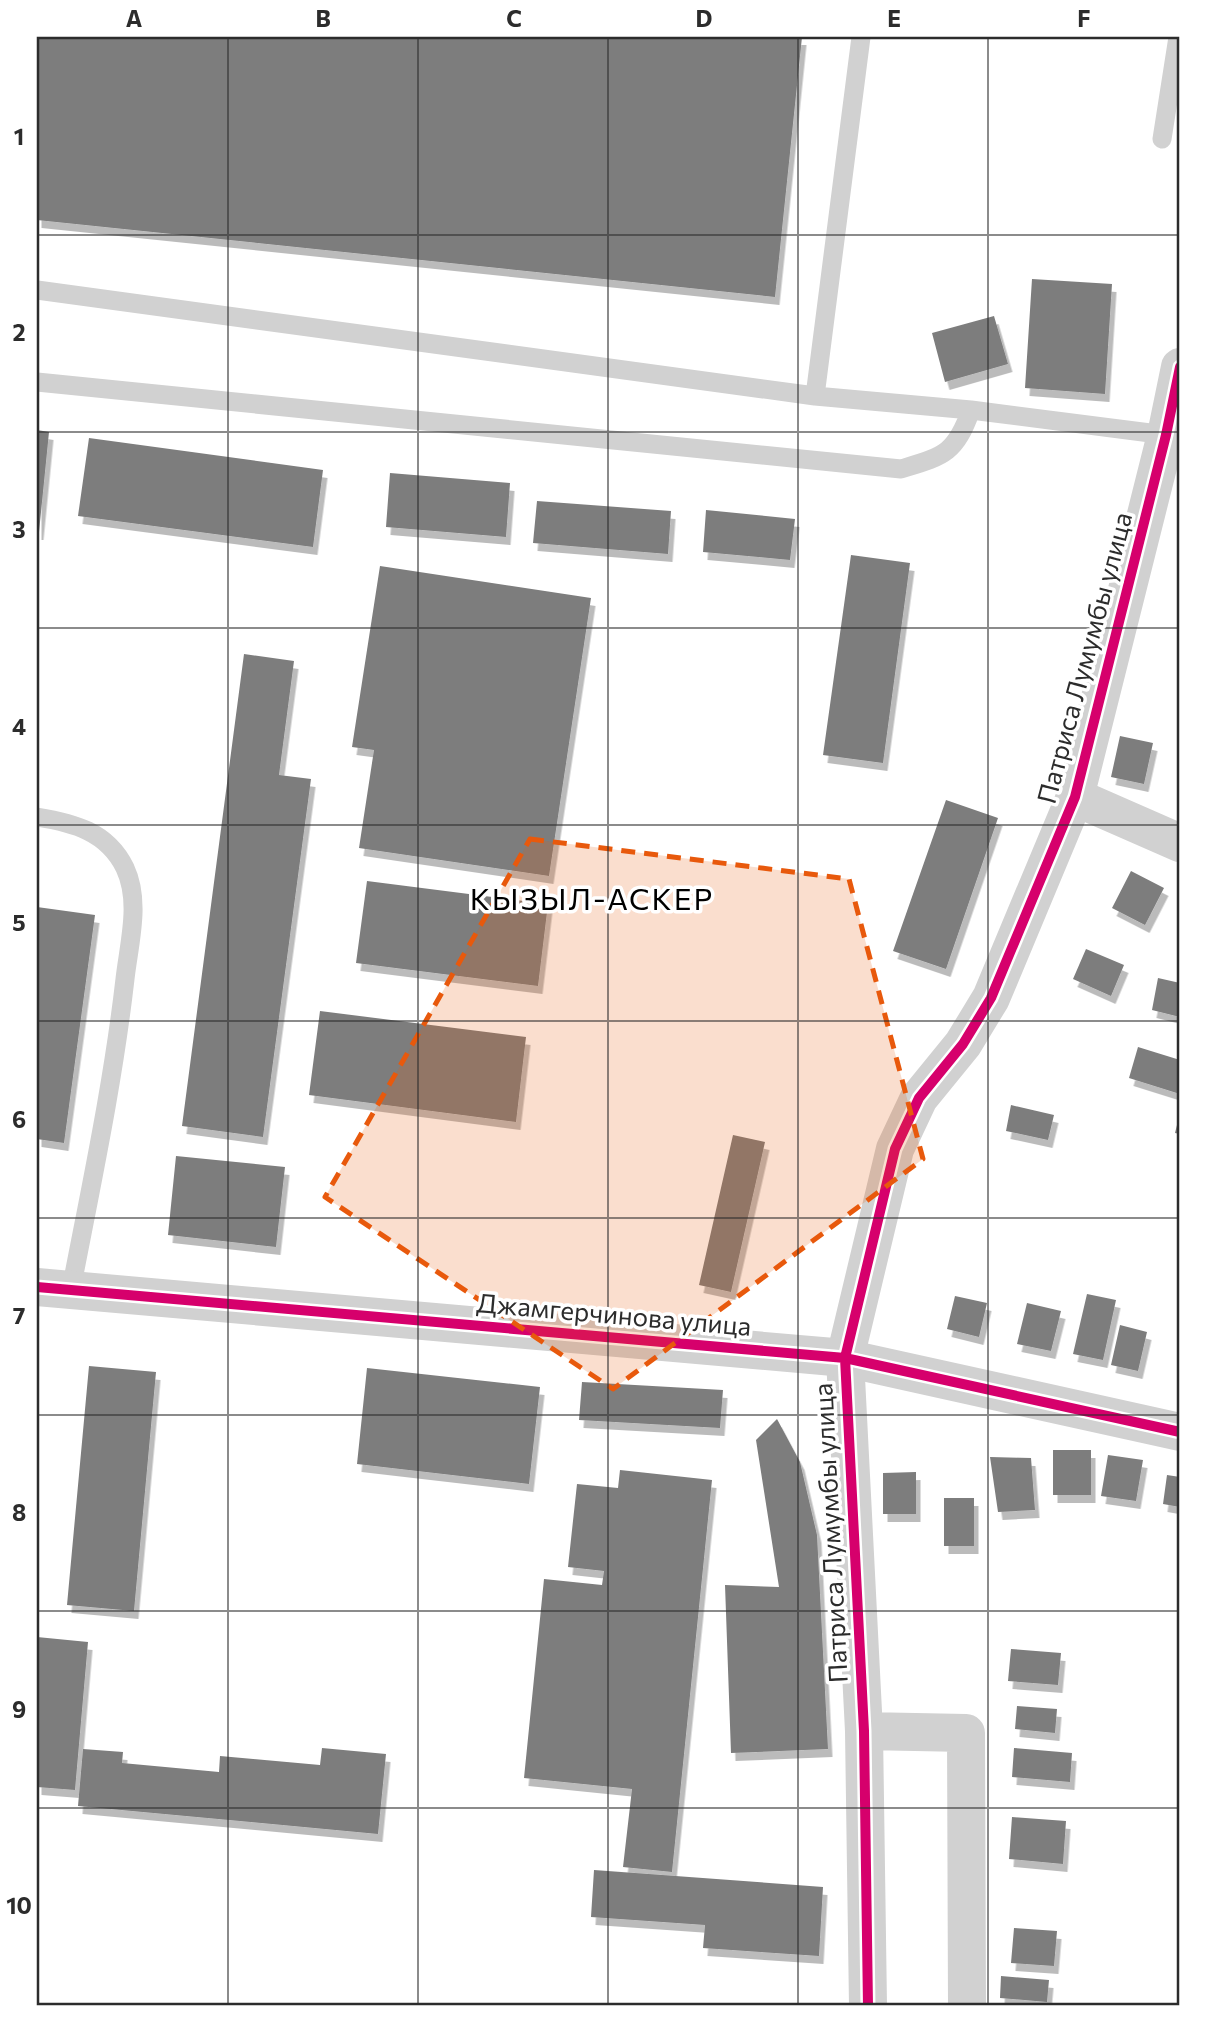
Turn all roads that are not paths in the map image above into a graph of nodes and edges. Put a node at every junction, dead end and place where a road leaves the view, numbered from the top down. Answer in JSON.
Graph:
{"nodes":[{"id":1,"x":861,"y":37,"type":"edge"},
{"id":2,"x":1178,"y":37,"type":"edge"},
{"id":3,"x":1162,"y":139,"type":"dead end"},
{"id":4,"x":37,"y":290,"type":"edge"},
{"id":5,"x":1180,"y":366,"type":"edge"},
{"id":6,"x":37,"y":382,"type":"edge"},
{"id":7,"x":815,"y":396,"type":"junction"},
{"id":8,"x":971,"y":410,"type":"junction"},
{"id":9,"x":1173,"y":437,"type":"edge"},
{"id":10,"x":1075,"y":797,"type":"junction"},
{"id":11,"x":37,"y":817,"type":"edge"},
{"id":12,"x":1180,"y":843,"type":"edge"},
{"id":13,"x":54,"y":1288,"type":"edge"},
{"id":14,"x":845,"y":1358,"type":"junction"},
{"id":15,"x":1180,"y":1432,"type":"edge"},
{"id":16,"x":864,"y":1731,"type":"junction"},
{"id":17,"x":868,"y":2006,"type":"edge"},
{"id":18,"x":967,"y":2006,"type":"edge"}],
"edges":[{"from":1,"to":7,"type":"lane"},
{"from":2,"to":3,"type":"lane"},
{"from":4,"to":7,"type":"lane"},
{"from":5,"to":9,"type":"street","name":"Патриса Лумумбы улица"},
{"from":6,"to":8,"type":"lane"},
{"from":7,"to":8,"type":"lane"},
{"from":8,"to":9,"type":"lane"},
{"from":9,"to":10,"type":"street","name":"Патриса Лумумбы улица"},
{"from":10,"to":12,"type":"street"},
{"from":10,"to":14,"type":"street","name":"Патриса Лумумбы улица"},
{"from":11,"to":13,"type":"lane"},
{"from":13,"to":14,"type":"street","name":"Джамгерчинова улица"},
{"from":14,"to":15,"type":"street","name":"Джамгерчинова улица"},
{"from":14,"to":16,"type":"street","name":"Патриса Лумумбы улица"},
{"from":16,"to":17,"type":"street","name":"Патриса Лумумбы улица"},
{"from":16,"to":18,"type":"street"}]}
